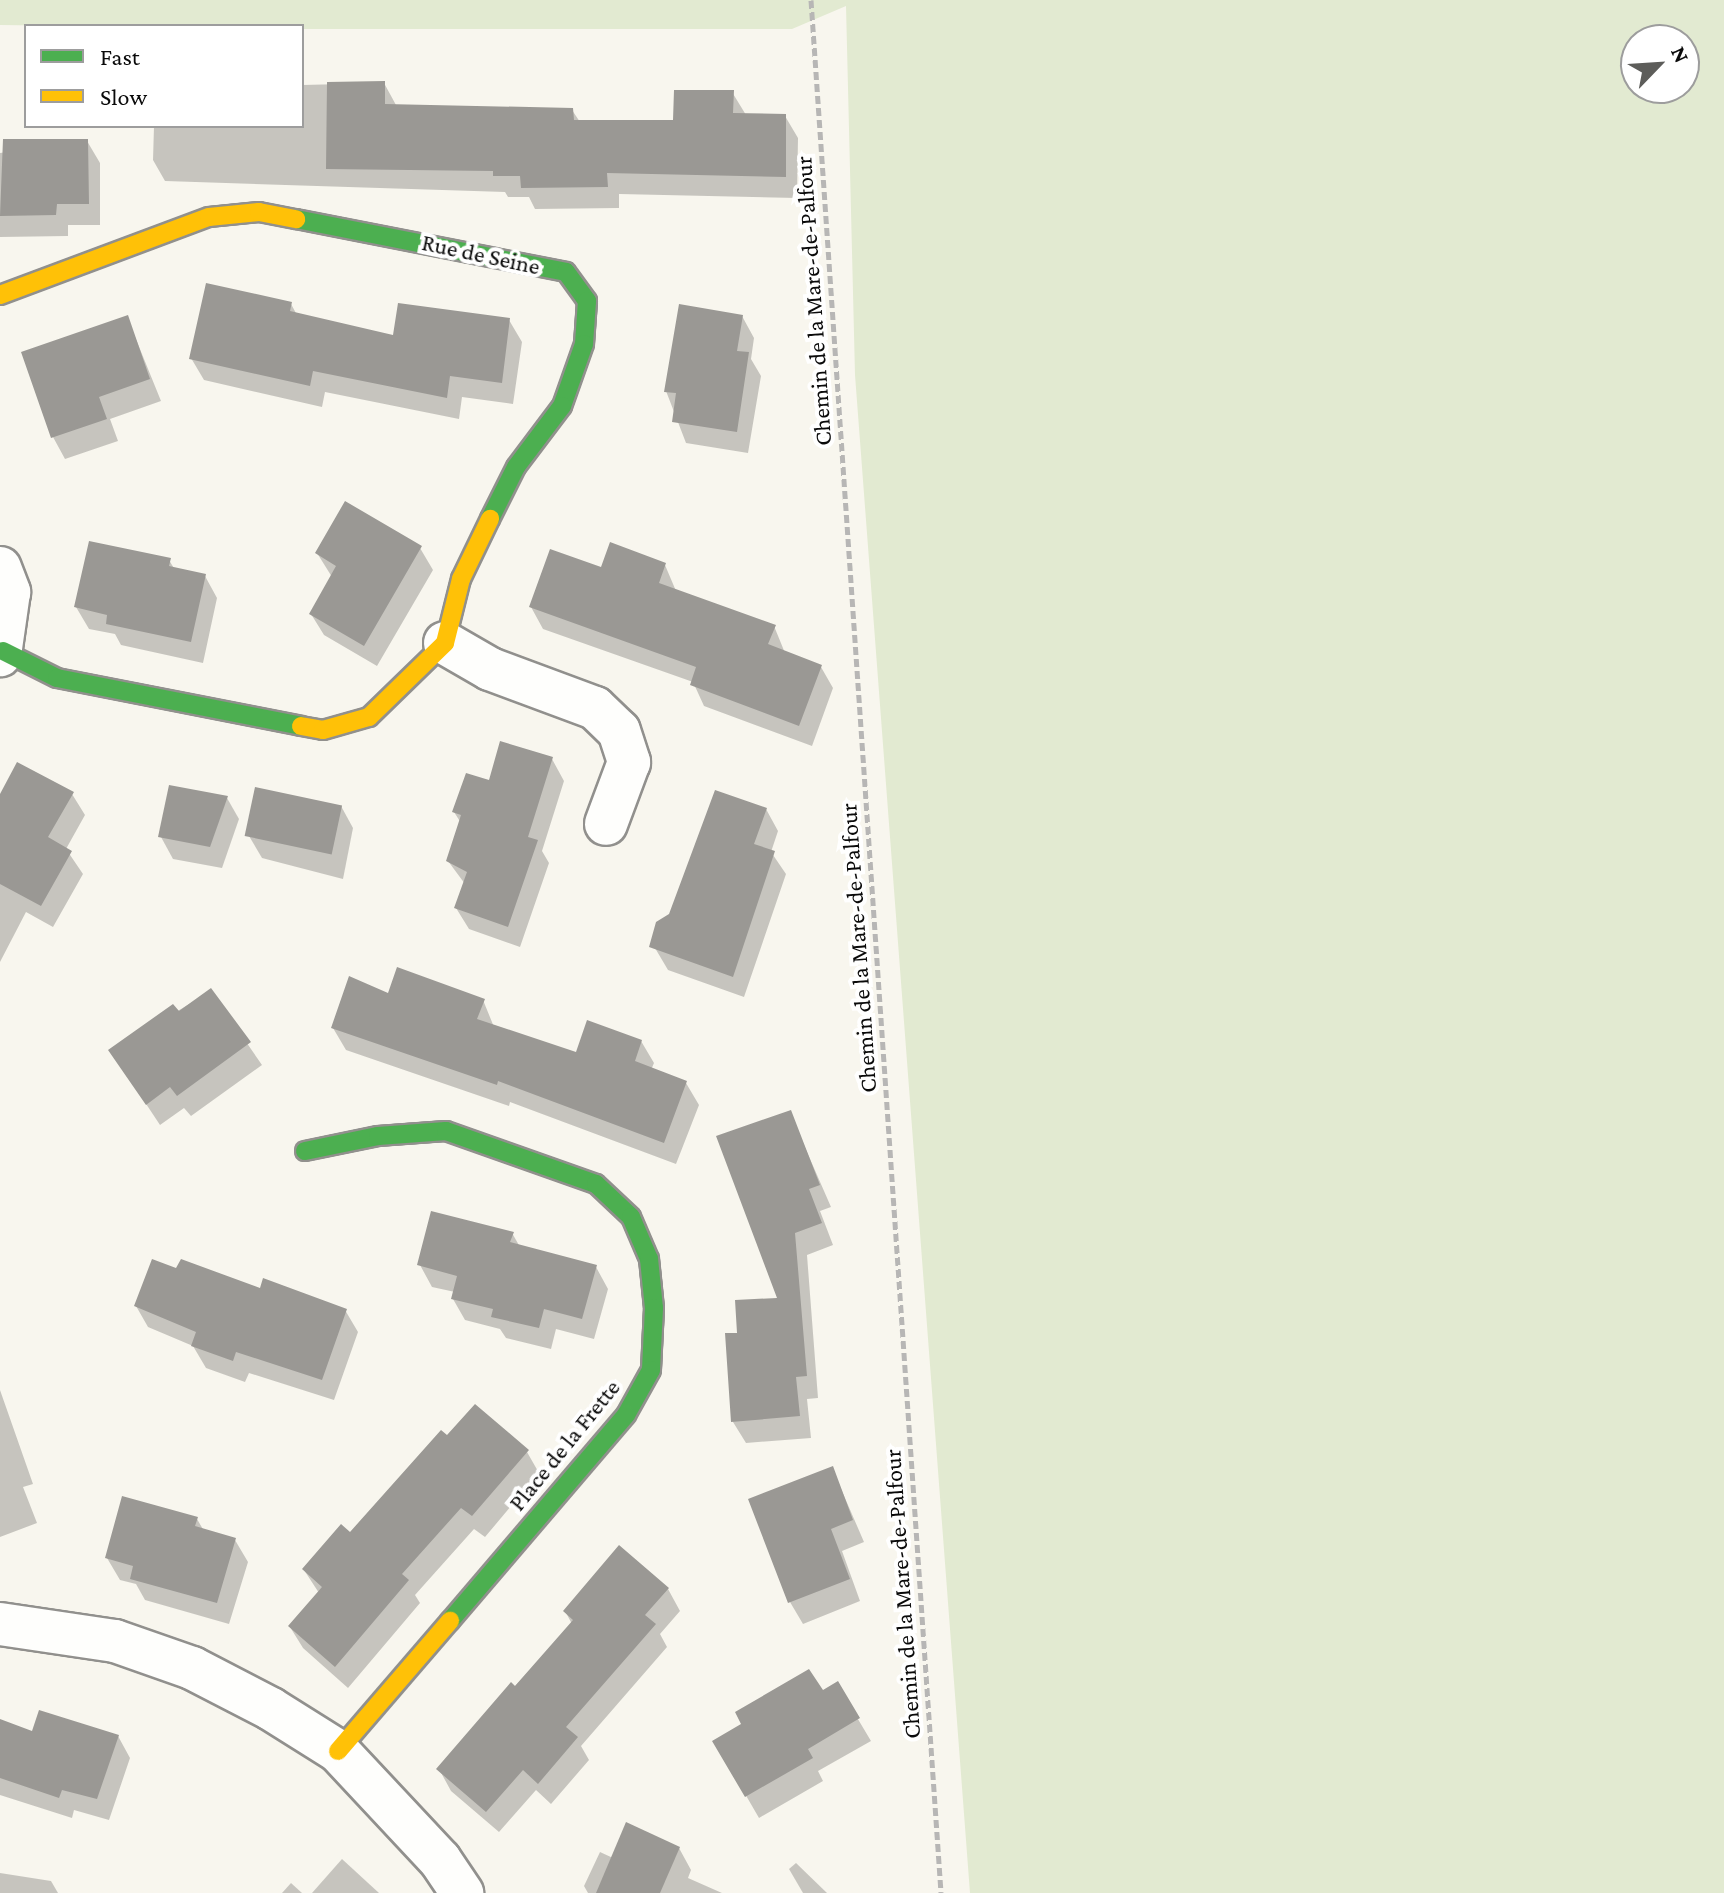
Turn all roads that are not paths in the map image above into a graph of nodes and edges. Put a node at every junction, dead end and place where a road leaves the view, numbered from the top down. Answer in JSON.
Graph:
{"nodes":[{"id":1,"x":0,"y":295,"type":"edge"},
{"id":2,"x":0,"y":568,"type":"edge"},
{"id":3,"x":445,"y":643,"type":"junction"},
{"id":4,"x":2,"y":653,"type":"edge"},
{"id":5,"x":606,"y":824,"type":"dead end"},
{"id":6,"x":305,"y":1151,"type":"dead end"},
{"id":7,"x":0,"y":1624,"type":"edge"},
{"id":8,"x":338,"y":1751,"type":"junction"},
{"id":9,"x":462,"y":1893,"type":"edge"}],
"edges":[{"from":1,"to":3,"type":"street","name":"Rue de Seine"},
{"from":2,"to":4,"type":"street"},
{"from":3,"to":4,"type":"street"},
{"from":3,"to":5,"type":"street"},
{"from":6,"to":8,"type":"street","name":"Place de la Frette"},
{"from":7,"to":8,"type":"street"},
{"from":8,"to":9,"type":"street"}]}
